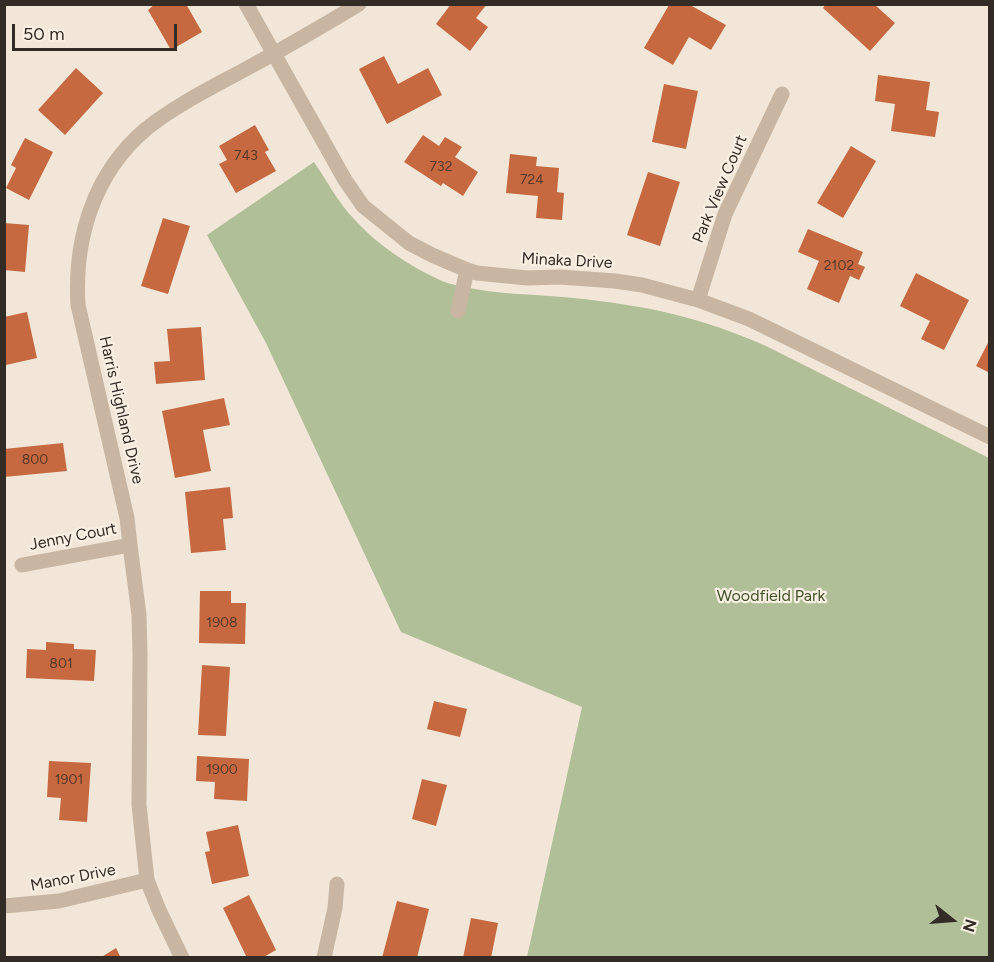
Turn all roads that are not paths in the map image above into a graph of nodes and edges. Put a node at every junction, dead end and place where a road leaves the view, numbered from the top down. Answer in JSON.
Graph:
{"nodes":[{"id":1,"x":246,"y":4,"type":"edge"},
{"id":2,"x":359,"y":4,"type":"edge"},
{"id":3,"x":273,"y":54,"type":"junction"},
{"id":4,"x":782,"y":94,"type":"dead end"},
{"id":5,"x":467,"y":270,"type":"junction"},
{"id":6,"x":698,"y":300,"type":"junction"},
{"id":7,"x":459,"y":311,"type":"dead end"},
{"id":8,"x":990,"y":437,"type":"edge"},
{"id":9,"x":130,"y":545,"type":"junction"},
{"id":10,"x":22,"y":566,"type":"dead end"},
{"id":11,"x":147,"y":880,"type":"junction"},
{"id":12,"x":337,"y":884,"type":"dead end"},
{"id":13,"x":4,"y":906,"type":"edge"},
{"id":14,"x":182,"y":957,"type":"edge"},
{"id":15,"x":324,"y":957,"type":"edge"}],
"edges":[{"from":1,"to":3,"type":"street","name":"Minaka Drive"},
{"from":2,"to":3,"type":"street","name":"Harris Highland Drive"},
{"from":3,"to":5,"type":"street","name":"Minaka Drive"},
{"from":3,"to":9,"type":"street","name":"Harris Highland Drive"},
{"from":4,"to":6,"type":"street","name":"Park View Court"},
{"from":5,"to":6,"type":"street","name":"Minaka Drive"},
{"from":5,"to":7,"type":"street"},
{"from":6,"to":8,"type":"street","name":"Minaka Drive"},
{"from":9,"to":10,"type":"street","name":"Jenny Court"},
{"from":9,"to":11,"type":"street","name":"Harris Highland Drive"},
{"from":11,"to":13,"type":"street","name":"Manor Drive"},
{"from":11,"to":14,"type":"street","name":"Harris Highland Drive"},
{"from":12,"to":15,"type":"street"}]}
